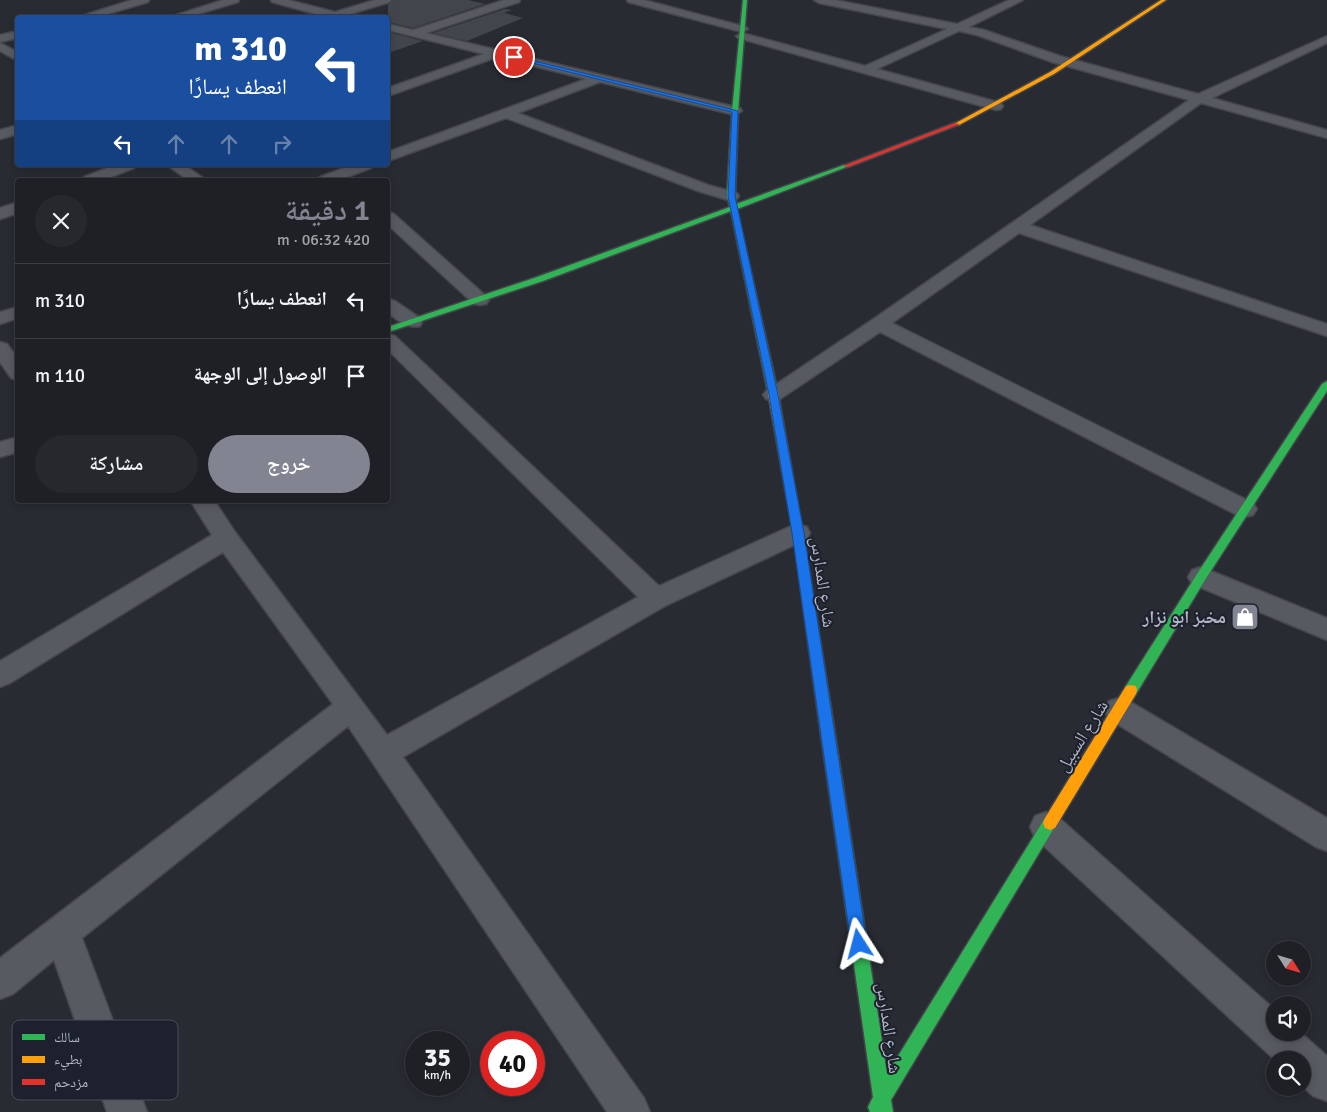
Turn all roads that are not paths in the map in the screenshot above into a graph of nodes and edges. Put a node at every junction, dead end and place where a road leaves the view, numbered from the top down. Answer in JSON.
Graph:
{"nodes":[{"id":1,"x":144,"y":0,"type":"edge"},
{"id":2,"x":234,"y":0,"type":"edge"},
{"id":3,"x":276,"y":0,"type":"edge"},
{"id":4,"x":386,"y":0,"type":"edge"},
{"id":5,"x":515,"y":0,"type":"edge"},
{"id":6,"x":632,"y":0,"type":"edge"},
{"id":7,"x":745,"y":0,"type":"edge"},
{"id":8,"x":819,"y":0,"type":"edge"},
{"id":9,"x":996,"y":0,"type":"edge"},
{"id":10,"x":1164,"y":0,"type":"edge"},
{"id":11,"x":1014,"y":2,"type":"edge"},
{"id":12,"x":90,"y":15,"type":"edge"},
{"id":13,"x":182,"y":15,"type":"edge"},
{"id":14,"x":337,"y":15,"type":"edge"},
{"id":15,"x":344,"y":15,"type":"edge"},
{"id":16,"x":390,"y":27,"type":"edge"},
{"id":17,"x":959,"y":27,"type":"junction"},
{"id":18,"x":742,"y":32,"type":"junction"},
{"id":19,"x":414,"y":33,"type":"junction"},
{"id":20,"x":15,"y":35,"type":"edge"},
{"id":21,"x":0,"y":39,"type":"edge"},
{"id":22,"x":1327,"y":39,"type":"edge"},
{"id":23,"x":0,"y":46,"type":"edge"},
{"id":24,"x":497,"y":53,"type":"junction"},
{"id":25,"x":15,"y":56,"type":"edge"},
{"id":26,"x":1070,"y":63,"type":"junction"},
{"id":27,"x":866,"y":70,"type":"junction"},
{"id":28,"x":599,"y":78,"type":"junction"},
{"id":29,"x":390,"y":91,"type":"edge"},
{"id":30,"x":1199,"y":99,"type":"junction"},
{"id":31,"x":996,"y":106,"type":"junction"},
{"id":32,"x":735,"y":111,"type":"junction"},
{"id":33,"x":506,"y":113,"type":"junction"},
{"id":34,"x":15,"y":131,"type":"edge"},
{"id":35,"x":1327,"y":134,"type":"edge"},
{"id":36,"x":0,"y":135,"type":"edge"},
{"id":37,"x":390,"y":156,"type":"edge"},
{"id":38,"x":124,"y":167,"type":"edge"},
{"id":39,"x":182,"y":167,"type":"edge"},
{"id":40,"x":362,"y":167,"type":"edge"},
{"id":41,"x":343,"y":177,"type":"edge"},
{"id":42,"x":94,"y":178,"type":"edge"},
{"id":43,"x":196,"y":178,"type":"edge"},
{"id":44,"x":732,"y":202,"type":"junction"},
{"id":45,"x":15,"y":208,"type":"edge"},
{"id":46,"x":0,"y":214,"type":"edge"},
{"id":47,"x":390,"y":219,"type":"edge"},
{"id":48,"x":1018,"y":227,"type":"junction"},
{"id":49,"x":480,"y":300,"type":"junction"},
{"id":50,"x":390,"y":306,"type":"edge"},
{"id":51,"x":15,"y":313,"type":"edge"},
{"id":52,"x":0,"y":318,"type":"edge"},
{"id":53,"x":413,"y":322,"type":"junction"},
{"id":54,"x":879,"y":324,"type":"junction"},
{"id":55,"x":390,"y":329,"type":"edge"},
{"id":56,"x":1327,"y":330,"type":"edge"},
{"id":57,"x":390,"y":342,"type":"edge"},
{"id":58,"x":0,"y":348,"type":"edge"},
{"id":59,"x":15,"y":370,"type":"edge"},
{"id":60,"x":1327,"y":384,"type":"edge"},
{"id":61,"x":773,"y":395,"type":"junction"},
{"id":62,"x":15,"y":445,"type":"edge"},
{"id":63,"x":0,"y":450,"type":"edge"},
{"id":64,"x":204,"y":503,"type":"edge"},
{"id":65,"x":1246,"y":508,"type":"junction"},
{"id":66,"x":798,"y":533,"type":"junction"},
{"id":67,"x":226,"y":538,"type":"junction"},
{"id":68,"x":1201,"y":577,"type":"junction"},
{"id":69,"x":656,"y":599,"type":"junction"},
{"id":70,"x":1327,"y":628,"type":"edge"},
{"id":71,"x":0,"y":675,"type":"edge"},
{"id":72,"x":351,"y":706,"type":"junction"},
{"id":73,"x":1119,"y":710,"type":"junction"},
{"id":74,"x":382,"y":753,"type":"junction"},
{"id":75,"x":1046,"y":827,"type":"junction"},
{"id":76,"x":1327,"y":836,"type":"edge"},
{"id":77,"x":62,"y":932,"type":"junction"},
{"id":78,"x":0,"y":981,"type":"edge"},
{"id":79,"x":94,"y":1020,"type":"edge"},
{"id":80,"x":1327,"y":1082,"type":"edge"},
{"id":81,"x":123,"y":1100,"type":"edge"},
{"id":82,"x":882,"y":1100,"type":"junction"},
{"id":83,"x":127,"y":1112,"type":"edge"},
{"id":84,"x":630,"y":1112,"type":"edge"},
{"id":85,"x":874,"y":1112,"type":"edge"},
{"id":86,"x":884,"y":1112,"type":"edge"}],
"edges":[{"from":1,"to":12,"type":"street"},
{"from":2,"to":13,"type":"street"},
{"from":3,"to":14,"type":"street"},
{"from":4,"to":15,"type":"street"},
{"from":5,"to":19,"type":"street"},
{"from":6,"to":18,"type":"street"},
{"from":7,"to":18,"type":"street","name":"شارع المدارس"},
{"from":8,"to":17,"type":"street"},
{"from":9,"to":11,"type":"street"},
{"from":10,"to":26,"type":"street"},
{"from":11,"to":17,"type":"street"},
{"from":16,"to":19,"type":"street"},
{"from":17,"to":26,"type":"street"},
{"from":17,"to":27,"type":"street"},
{"from":18,"to":27,"type":"street"},
{"from":18,"to":32,"type":"street","name":"شارع المدارس"},
{"from":19,"to":24,"type":"street"},
{"from":20,"to":21,"type":"street"},
{"from":22,"to":30,"type":"street"},
{"from":23,"to":25,"type":"street"},
{"from":24,"to":28,"type":"street"},
{"from":24,"to":29,"type":"street"},
{"from":26,"to":30,"type":"street"},
{"from":26,"to":31,"type":"street"},
{"from":27,"to":31,"type":"street"},
{"from":28,"to":32,"type":"street"},
{"from":28,"to":33,"type":"street"},
{"from":30,"to":35,"type":"street"},
{"from":30,"to":48,"type":"street"},
{"from":31,"to":44,"type":"street"},
{"from":32,"to":44,"type":"street","name":"شارع المدارس"},
{"from":33,"to":37,"type":"street"},
{"from":33,"to":44,"type":"street"},
{"from":34,"to":36,"type":"street"},
{"from":38,"to":42,"type":"street"},
{"from":39,"to":43,"type":"street"},
{"from":40,"to":41,"type":"street"},
{"from":44,"to":49,"type":"street"},
{"from":44,"to":61,"type":"street","name":"شارع المدارس"},
{"from":45,"to":46,"type":"street"},
{"from":47,"to":49,"type":"street"},
{"from":48,"to":54,"type":"street"},
{"from":48,"to":56,"type":"street"},
{"from":49,"to":53,"type":"street"},
{"from":50,"to":53,"type":"street"},
{"from":51,"to":52,"type":"street"},
{"from":53,"to":55,"type":"street"},
{"from":54,"to":61,"type":"street"},
{"from":54,"to":65,"type":"street"},
{"from":57,"to":69,"type":"street"},
{"from":58,"to":59,"type":"street"},
{"from":60,"to":65,"type":"street","name":"شارع السبيل"},
{"from":61,"to":66,"type":"street","name":"شارع المدارس"},
{"from":62,"to":63,"type":"street"},
{"from":64,"to":67,"type":"street"},
{"from":65,"to":68,"type":"street","name":"شارع السبيل"},
{"from":66,"to":69,"type":"street"},
{"from":66,"to":82,"type":"street","name":"شارع المدارس"},
{"from":67,"to":71,"type":"street"},
{"from":67,"to":72,"type":"street"},
{"from":68,"to":70,"type":"street"},
{"from":68,"to":73,"type":"street","name":"شارع السبيل"},
{"from":69,"to":74,"type":"street"},
{"from":72,"to":74,"type":"street"},
{"from":72,"to":77,"type":"street"},
{"from":73,"to":75,"type":"street","name":"شارع السبيل"},
{"from":73,"to":76,"type":"street"},
{"from":74,"to":84,"type":"street"},
{"from":75,"to":80,"type":"street"},
{"from":75,"to":82,"type":"street","name":"شارع السبيل"},
{"from":77,"to":78,"type":"street"},
{"from":77,"to":79,"type":"street"},
{"from":81,"to":83,"type":"street"},
{"from":82,"to":85,"type":"street","name":"شارع السبيل"},
{"from":82,"to":86,"type":"street","name":"شارع المدارس"}]}
